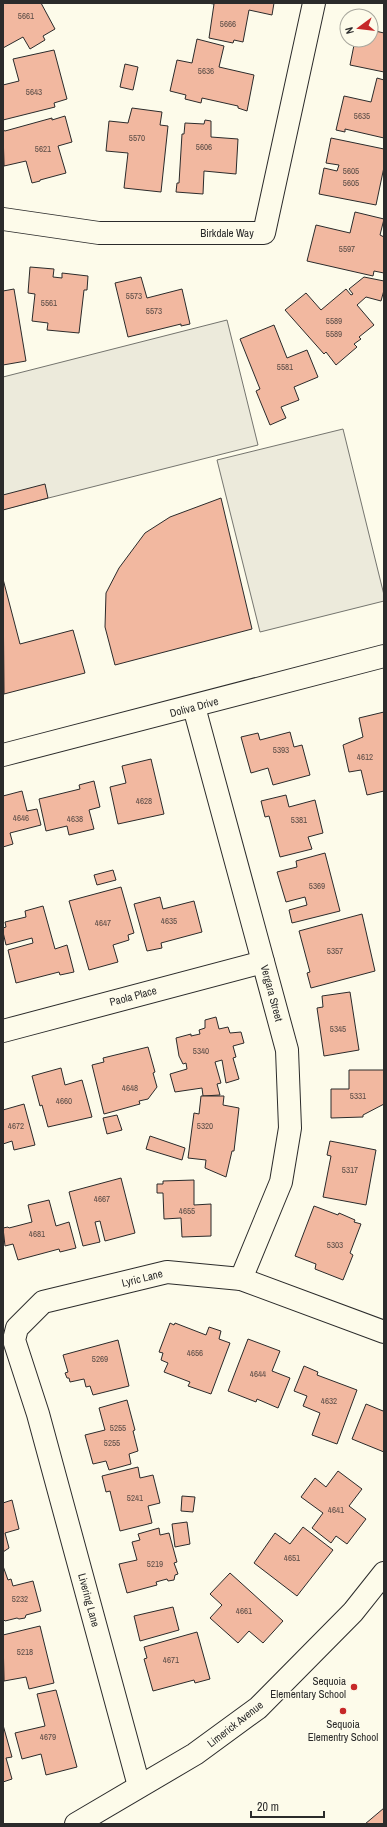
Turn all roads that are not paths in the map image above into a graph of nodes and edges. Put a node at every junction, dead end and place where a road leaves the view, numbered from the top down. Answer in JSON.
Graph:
{"nodes":[{"id":1,"x":314,"y":3,"type":"edge"},
{"id":2,"x":3,"y":219,"type":"edge"},
{"id":3,"x":384,"y":656,"type":"edge"},
{"id":4,"x":194,"y":707,"type":"junction"},
{"id":5,"x":3,"y":755,"type":"edge"},
{"id":6,"x":263,"y":962,"type":"junction"},
{"id":7,"x":3,"y":1031,"type":"edge"},
{"id":8,"x":241,"y":1279,"type":"junction"},
{"id":9,"x":384,"y":1332,"type":"edge"},
{"id":10,"x":38,"y":1414,"type":"joint"},
{"id":11,"x":384,"y":1573,"type":"edge"},
{"id":12,"x":139,"y":1786,"type":"junction"},
{"id":13,"x":76,"y":1824,"type":"edge"}],
"edges":[{"from":1,"to":2,"type":"street","name":"Birkdale Way"},
{"from":3,"to":4,"type":"street","name":"Doliva Drive"},
{"from":4,"to":5,"type":"street","name":"Doliva Drive"},
{"from":4,"to":6,"type":"street","name":"Vergara Street"},
{"from":6,"to":7,"type":"street","name":"Paola Place"},
{"from":6,"to":8,"type":"street","name":"Vergara Street"},
{"from":8,"to":9,"type":"street","name":"Lyric Lane"},
{"from":8,"to":10,"type":"street","name":"Lyric Lane"},
{"from":10,"to":12,"type":"street","name":"Livering Lane"},
{"from":11,"to":12,"type":"street","name":"Limerick Avenue"},
{"from":12,"to":13,"type":"street","name":"Limerick Avenue"}]}
